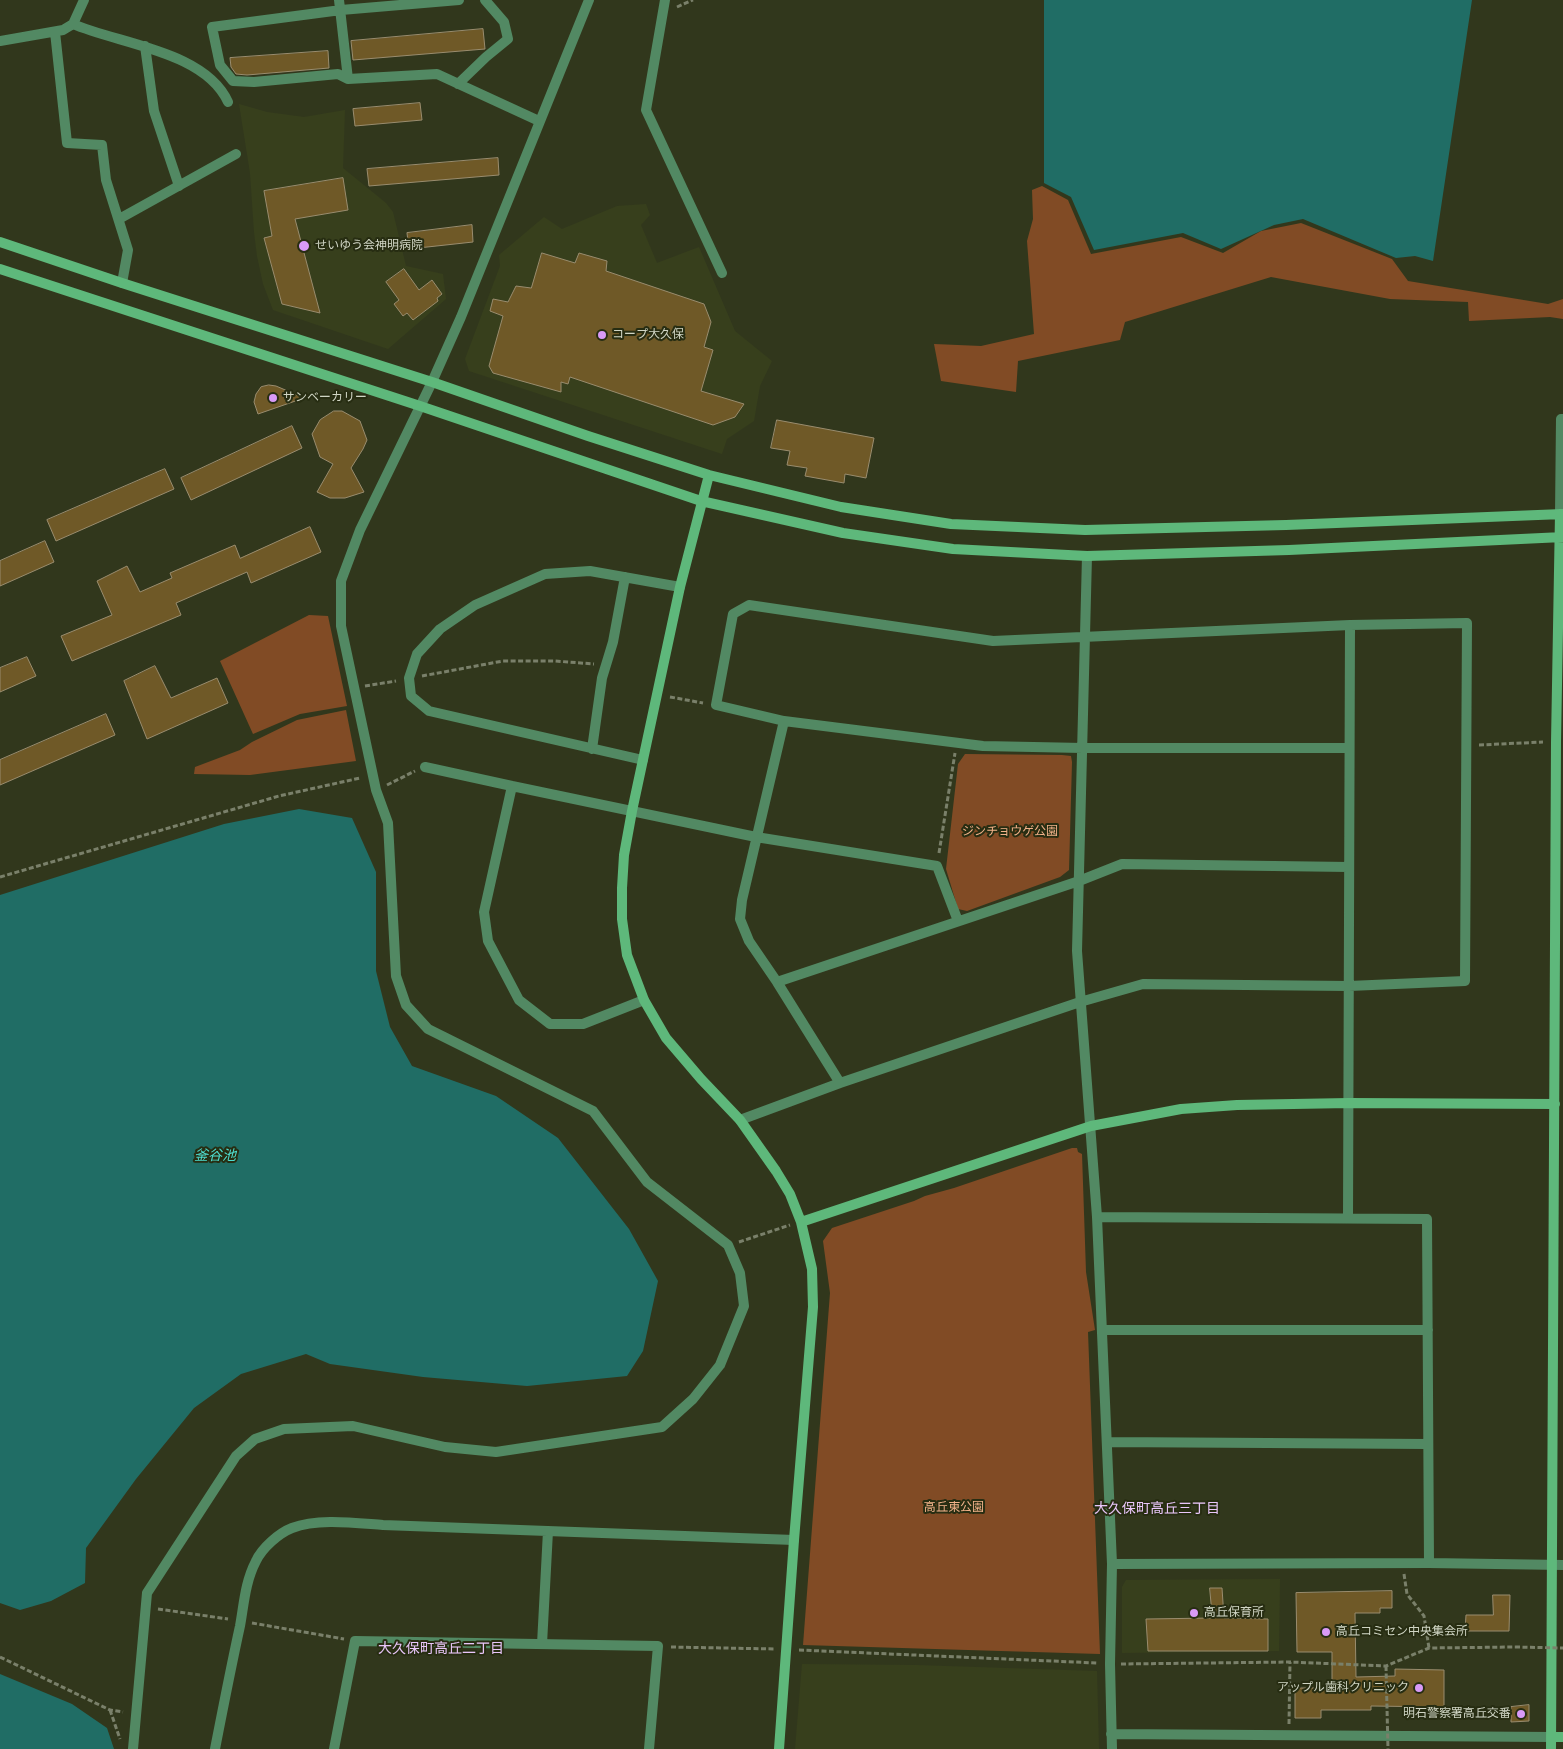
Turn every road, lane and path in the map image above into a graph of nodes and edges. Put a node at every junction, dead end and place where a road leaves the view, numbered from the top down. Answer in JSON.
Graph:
{"nodes":[{"id":1,"x":84,"y":0,"type":"edge"},
{"id":2,"x":458,"y":0,"type":"edge"},
{"id":3,"x":485,"y":0,"type":"edge"},
{"id":4,"x":589,"y":0,"type":"edge"},
{"id":5,"x":665,"y":0,"type":"edge"},
{"id":6,"x":340,"y":5,"type":"edge"},
{"id":7,"x":73,"y":24,"type":"junction"},
{"id":8,"x":55,"y":32,"type":"junction"},
{"id":9,"x":0,"y":41,"type":"edge"},
{"id":10,"x":145,"y":46,"type":"junction"},
{"id":11,"x":348,"y":79,"type":"junction"},
{"id":12,"x":458,"y":84,"type":"junction"},
{"id":13,"x":228,"y":102,"type":"dead end"},
{"id":14,"x":539,"y":121,"type":"junction"},
{"id":15,"x":236,"y":154,"type":"dead end"},
{"id":16,"x":179,"y":186,"type":"junction"},
{"id":17,"x":118,"y":219,"type":"junction"},
{"id":18,"x":0,"y":242,"type":"edge"},
{"id":19,"x":0,"y":269,"type":"edge"},
{"id":20,"x":722,"y":273,"type":"dead end"},
{"id":21,"x":122,"y":284,"type":"junction"},
{"id":22,"x":432,"y":382,"type":"junction"},
{"id":23,"x":420,"y":406,"type":"junction"},
{"id":24,"x":1563,"y":419,"type":"edge"},
{"id":25,"x":709,"y":475,"type":"junction"},
{"id":26,"x":702,"y":501,"type":"junction"},
{"id":27,"x":1562,"y":514,"type":"edge"},
{"id":28,"x":1561,"y":537,"type":"edge"},
{"id":29,"x":1088,"y":556,"type":"junction"},
{"id":30,"x":625,"y":577,"type":"junction"},
{"id":31,"x":680,"y":587,"type":"junction"},
{"id":32,"x":1350,"y":625,"type":"junction"},
{"id":33,"x":1085,"y":637,"type":"junction"},
{"id":34,"x":606,"y":666,"type":"junction"},
{"id":35,"x":409,"y":678,"type":"junction"},
{"id":36,"x":355,"y":688,"type":"junction"},
{"id":37,"x":658,"y":695,"type":"junction"},
{"id":38,"x":716,"y":705,"type":"junction"},
{"id":39,"x":784,"y":721,"type":"junction"},
{"id":40,"x":956,"y":742,"type":"junction"},
{"id":41,"x":1560,"y":742,"type":"edge"},
{"id":42,"x":1466,"y":745,"type":"junction"},
{"id":43,"x":592,"y":748,"type":"junction"},
{"id":44,"x":1083,"y":748,"type":"junction"},
{"id":45,"x":1349,"y":748,"type":"junction"},
{"id":46,"x":643,"y":760,"type":"junction"},
{"id":47,"x":424,"y":767,"type":"joint"},
{"id":48,"x":373,"y":775,"type":"junction"},
{"id":49,"x":512,"y":786,"type":"junction"},
{"id":50,"x":376,"y":790,"type":"junction"},
{"id":51,"x":632,"y":811,"type":"junction"},
{"id":52,"x":756,"y":838,"type":"junction"},
{"id":53,"x":937,"y":866,"type":"junction"},
{"id":54,"x":1349,"y":867,"type":"junction"},
{"id":55,"x":0,"y":877,"type":"edge"},
{"id":56,"x":1079,"y":881,"type":"junction"},
{"id":57,"x":958,"y":921,"type":"junction"},
{"id":58,"x":777,"y":982,"type":"junction"},
{"id":59,"x":1349,"y":986,"type":"junction"},
{"id":60,"x":644,"y":1000,"type":"junction"},
{"id":61,"x":1080,"y":1002,"type":"junction"},
{"id":62,"x":840,"y":1083,"type":"junction"},
{"id":63,"x":1348,"y":1103,"type":"junction"},
{"id":64,"x":1555,"y":1104,"type":"junction"},
{"id":65,"x":740,"y":1120,"type":"junction"},
{"id":66,"x":1091,"y":1126,"type":"junction"},
{"id":67,"x":1098,"y":1217,"type":"junction"},
{"id":68,"x":1348,"y":1217,"type":"junction"},
{"id":69,"x":801,"y":1222,"type":"junction"},
{"id":70,"x":728,"y":1245,"type":"junction"},
{"id":71,"x":1102,"y":1330,"type":"junction"},
{"id":72,"x":1428,"y":1330,"type":"junction"},
{"id":73,"x":1106,"y":1442,"type":"junction"},
{"id":74,"x":1428,"y":1444,"type":"junction"},
{"id":75,"x":548,"y":1531,"type":"junction"},
{"id":76,"x":794,"y":1540,"type":"junction"},
{"id":77,"x":1402,"y":1563,"type":"junction"},
{"id":78,"x":1429,"y":1563,"type":"junction"},
{"id":79,"x":1112,"y":1564,"type":"junction"},
{"id":80,"x":1558,"y":1565,"type":"edge"},
{"id":81,"x":145,"y":1608,"type":"junction"},
{"id":82,"x":241,"y":1621,"type":"junction"},
{"id":83,"x":355,"y":1641,"type":"junction"},
{"id":84,"x":542,"y":1644,"type":"junction"},
{"id":85,"x":658,"y":1646,"type":"junction"},
{"id":86,"x":1429,"y":1648,"type":"junction"},
{"id":87,"x":1563,"y":1648,"type":"edge"},
{"id":88,"x":787,"y":1650,"type":"junction"},
{"id":89,"x":0,"y":1657,"type":"edge"},
{"id":90,"x":1290,"y":1662,"type":"junction"},
{"id":91,"x":1110,"y":1664,"type":"junction"},
{"id":92,"x":1386,"y":1666,"type":"junction"},
{"id":93,"x":110,"y":1710,"type":"junction"},
{"id":94,"x":136,"y":1714,"type":"junction"},
{"id":95,"x":1112,"y":1734,"type":"junction"},
{"id":96,"x":1289,"y":1736,"type":"junction"},
{"id":97,"x":1552,"y":1737,"type":"junction"},
{"id":98,"x":1563,"y":1737,"type":"edge"},
{"id":99,"x":121,"y":1741,"type":"dead end"},
{"id":100,"x":133,"y":1749,"type":"edge"},
{"id":101,"x":215,"y":1749,"type":"edge"},
{"id":102,"x":334,"y":1749,"type":"edge"},
{"id":103,"x":649,"y":1749,"type":"edge"},
{"id":104,"x":779,"y":1749,"type":"edge"},
{"id":105,"x":1112,"y":1749,"type":"edge"},
{"id":106,"x":1388,"y":1749,"type":"edge"},
{"id":107,"x":1552,"y":1749,"type":"edge"}],
"edges":[{"from":1,"to":7,"type":"street"},
{"from":2,"to":6,"type":"street"},
{"from":3,"to":12,"type":"street"},
{"from":4,"to":14,"type":"street"},
{"from":5,"to":20,"type":"street"},
{"from":6,"to":11,"type":"street"},
{"from":6,"to":11,"type":"street"},
{"from":7,"to":8,"type":"street"},
{"from":7,"to":10,"type":"street"},
{"from":8,"to":9,"type":"street"},
{"from":8,"to":17,"type":"street"},
{"from":10,"to":13,"type":"street"},
{"from":10,"to":16,"type":"street"},
{"from":11,"to":12,"type":"street"},
{"from":12,"to":14,"type":"street"},
{"from":14,"to":22,"type":"street"},
{"from":15,"to":16,"type":"street"},
{"from":16,"to":17,"type":"street"},
{"from":17,"to":21,"type":"street"},
{"from":18,"to":21,"type":"street"},
{"from":19,"to":23,"type":"street"},
{"from":21,"to":22,"type":"street"},
{"from":22,"to":23,"type":"street"},
{"from":22,"to":25,"type":"street"},
{"from":23,"to":26,"type":"street"},
{"from":23,"to":36,"type":"street"},
{"from":24,"to":27,"type":"street"},
{"from":25,"to":26,"type":"street"},
{"from":25,"to":27,"type":"street"},
{"from":26,"to":29,"type":"street"},
{"from":26,"to":31,"type":"street"},
{"from":27,"to":28,"type":"street"},
{"from":28,"to":29,"type":"street"},
{"from":28,"to":41,"type":"street"},
{"from":29,"to":33,"type":"street"},
{"from":30,"to":31,"type":"street"},
{"from":30,"to":34,"type":"street"},
{"from":30,"to":35,"type":"street"},
{"from":31,"to":37,"type":"street"},
{"from":32,"to":33,"type":"street"},
{"from":32,"to":42,"type":"street"},
{"from":32,"to":45,"type":"street"},
{"from":33,"to":38,"type":"street"},
{"from":33,"to":44,"type":"street"},
{"from":34,"to":35,"type":"path"},
{"from":34,"to":43,"type":"street"},
{"from":35,"to":36,"type":"path"},
{"from":35,"to":43,"type":"street"},
{"from":36,"to":48,"type":"street"},
{"from":37,"to":38,"type":"path"},
{"from":37,"to":46,"type":"street"},
{"from":38,"to":39,"type":"street"},
{"from":39,"to":40,"type":"street"},
{"from":39,"to":52,"type":"street"},
{"from":40,"to":44,"type":"street"},
{"from":40,"to":53,"type":"path"},
{"from":41,"to":42,"type":"path"},
{"from":41,"to":64,"type":"street"},
{"from":42,"to":59,"type":"street"},
{"from":43,"to":46,"type":"street"},
{"from":44,"to":45,"type":"street"},
{"from":44,"to":56,"type":"street"},
{"from":45,"to":54,"type":"street"},
{"from":46,"to":51,"type":"street"},
{"from":47,"to":49,"type":"street"},
{"from":47,"to":50,"type":"path"},
{"from":48,"to":50,"type":"street"},
{"from":48,"to":55,"type":"path"},
{"from":49,"to":51,"type":"street"},
{"from":49,"to":60,"type":"street"},
{"from":50,"to":70,"type":"street"},
{"from":51,"to":52,"type":"street"},
{"from":51,"to":60,"type":"street"},
{"from":52,"to":53,"type":"street"},
{"from":52,"to":58,"type":"street"},
{"from":53,"to":57,"type":"street"},
{"from":54,"to":56,"type":"street"},
{"from":54,"to":59,"type":"street"},
{"from":56,"to":57,"type":"street"},
{"from":56,"to":61,"type":"street"},
{"from":57,"to":58,"type":"street"},
{"from":58,"to":62,"type":"street"},
{"from":59,"to":61,"type":"street"},
{"from":59,"to":63,"type":"street"},
{"from":60,"to":65,"type":"street"},
{"from":61,"to":62,"type":"street"},
{"from":61,"to":66,"type":"street"},
{"from":62,"to":65,"type":"street"},
{"from":63,"to":64,"type":"street"},
{"from":63,"to":66,"type":"street"},
{"from":63,"to":68,"type":"street"},
{"from":64,"to":80,"type":"street"},
{"from":65,"to":69,"type":"street"},
{"from":66,"to":67,"type":"street"},
{"from":66,"to":69,"type":"street"},
{"from":67,"to":68,"type":"street"},
{"from":67,"to":71,"type":"street"},
{"from":68,"to":72,"type":"street"},
{"from":69,"to":70,"type":"path"},
{"from":69,"to":76,"type":"street"},
{"from":70,"to":81,"type":"street"},
{"from":71,"to":72,"type":"street"},
{"from":71,"to":73,"type":"street"},
{"from":72,"to":74,"type":"street"},
{"from":73,"to":74,"type":"street"},
{"from":73,"to":79,"type":"street"},
{"from":74,"to":78,"type":"street"},
{"from":75,"to":76,"type":"street"},
{"from":75,"to":82,"type":"street"},
{"from":75,"to":84,"type":"street"},
{"from":76,"to":88,"type":"street"},
{"from":77,"to":78,"type":"street"},
{"from":77,"to":79,"type":"street"},
{"from":77,"to":86,"type":"path"},
{"from":78,"to":80,"type":"street"},
{"from":79,"to":91,"type":"street"},
{"from":80,"to":97,"type":"street"},
{"from":81,"to":82,"type":"path"},
{"from":81,"to":94,"type":"street"},
{"from":82,"to":83,"type":"path"},
{"from":82,"to":101,"type":"street"},
{"from":83,"to":84,"type":"street"},
{"from":83,"to":102,"type":"street"},
{"from":84,"to":85,"type":"street"},
{"from":85,"to":88,"type":"path"},
{"from":85,"to":103,"type":"street"},
{"from":86,"to":87,"type":"path","bridge":true},
{"from":86,"to":92,"type":"path"},
{"from":88,"to":91,"type":"path"},
{"from":88,"to":104,"type":"street"},
{"from":89,"to":93,"type":"path"},
{"from":90,"to":91,"type":"path"},
{"from":90,"to":92,"type":"path"},
{"from":90,"to":96,"type":"path"},
{"from":91,"to":95,"type":"street"},
{"from":92,"to":106,"type":"path","bridge":true},
{"from":93,"to":94,"type":"path"},
{"from":93,"to":99,"type":"path"},
{"from":94,"to":100,"type":"street"},
{"from":95,"to":96,"type":"street"},
{"from":95,"to":105,"type":"street"},
{"from":96,"to":97,"type":"street"},
{"from":97,"to":98,"type":"street"},
{"from":97,"to":107,"type":"street"}]}
